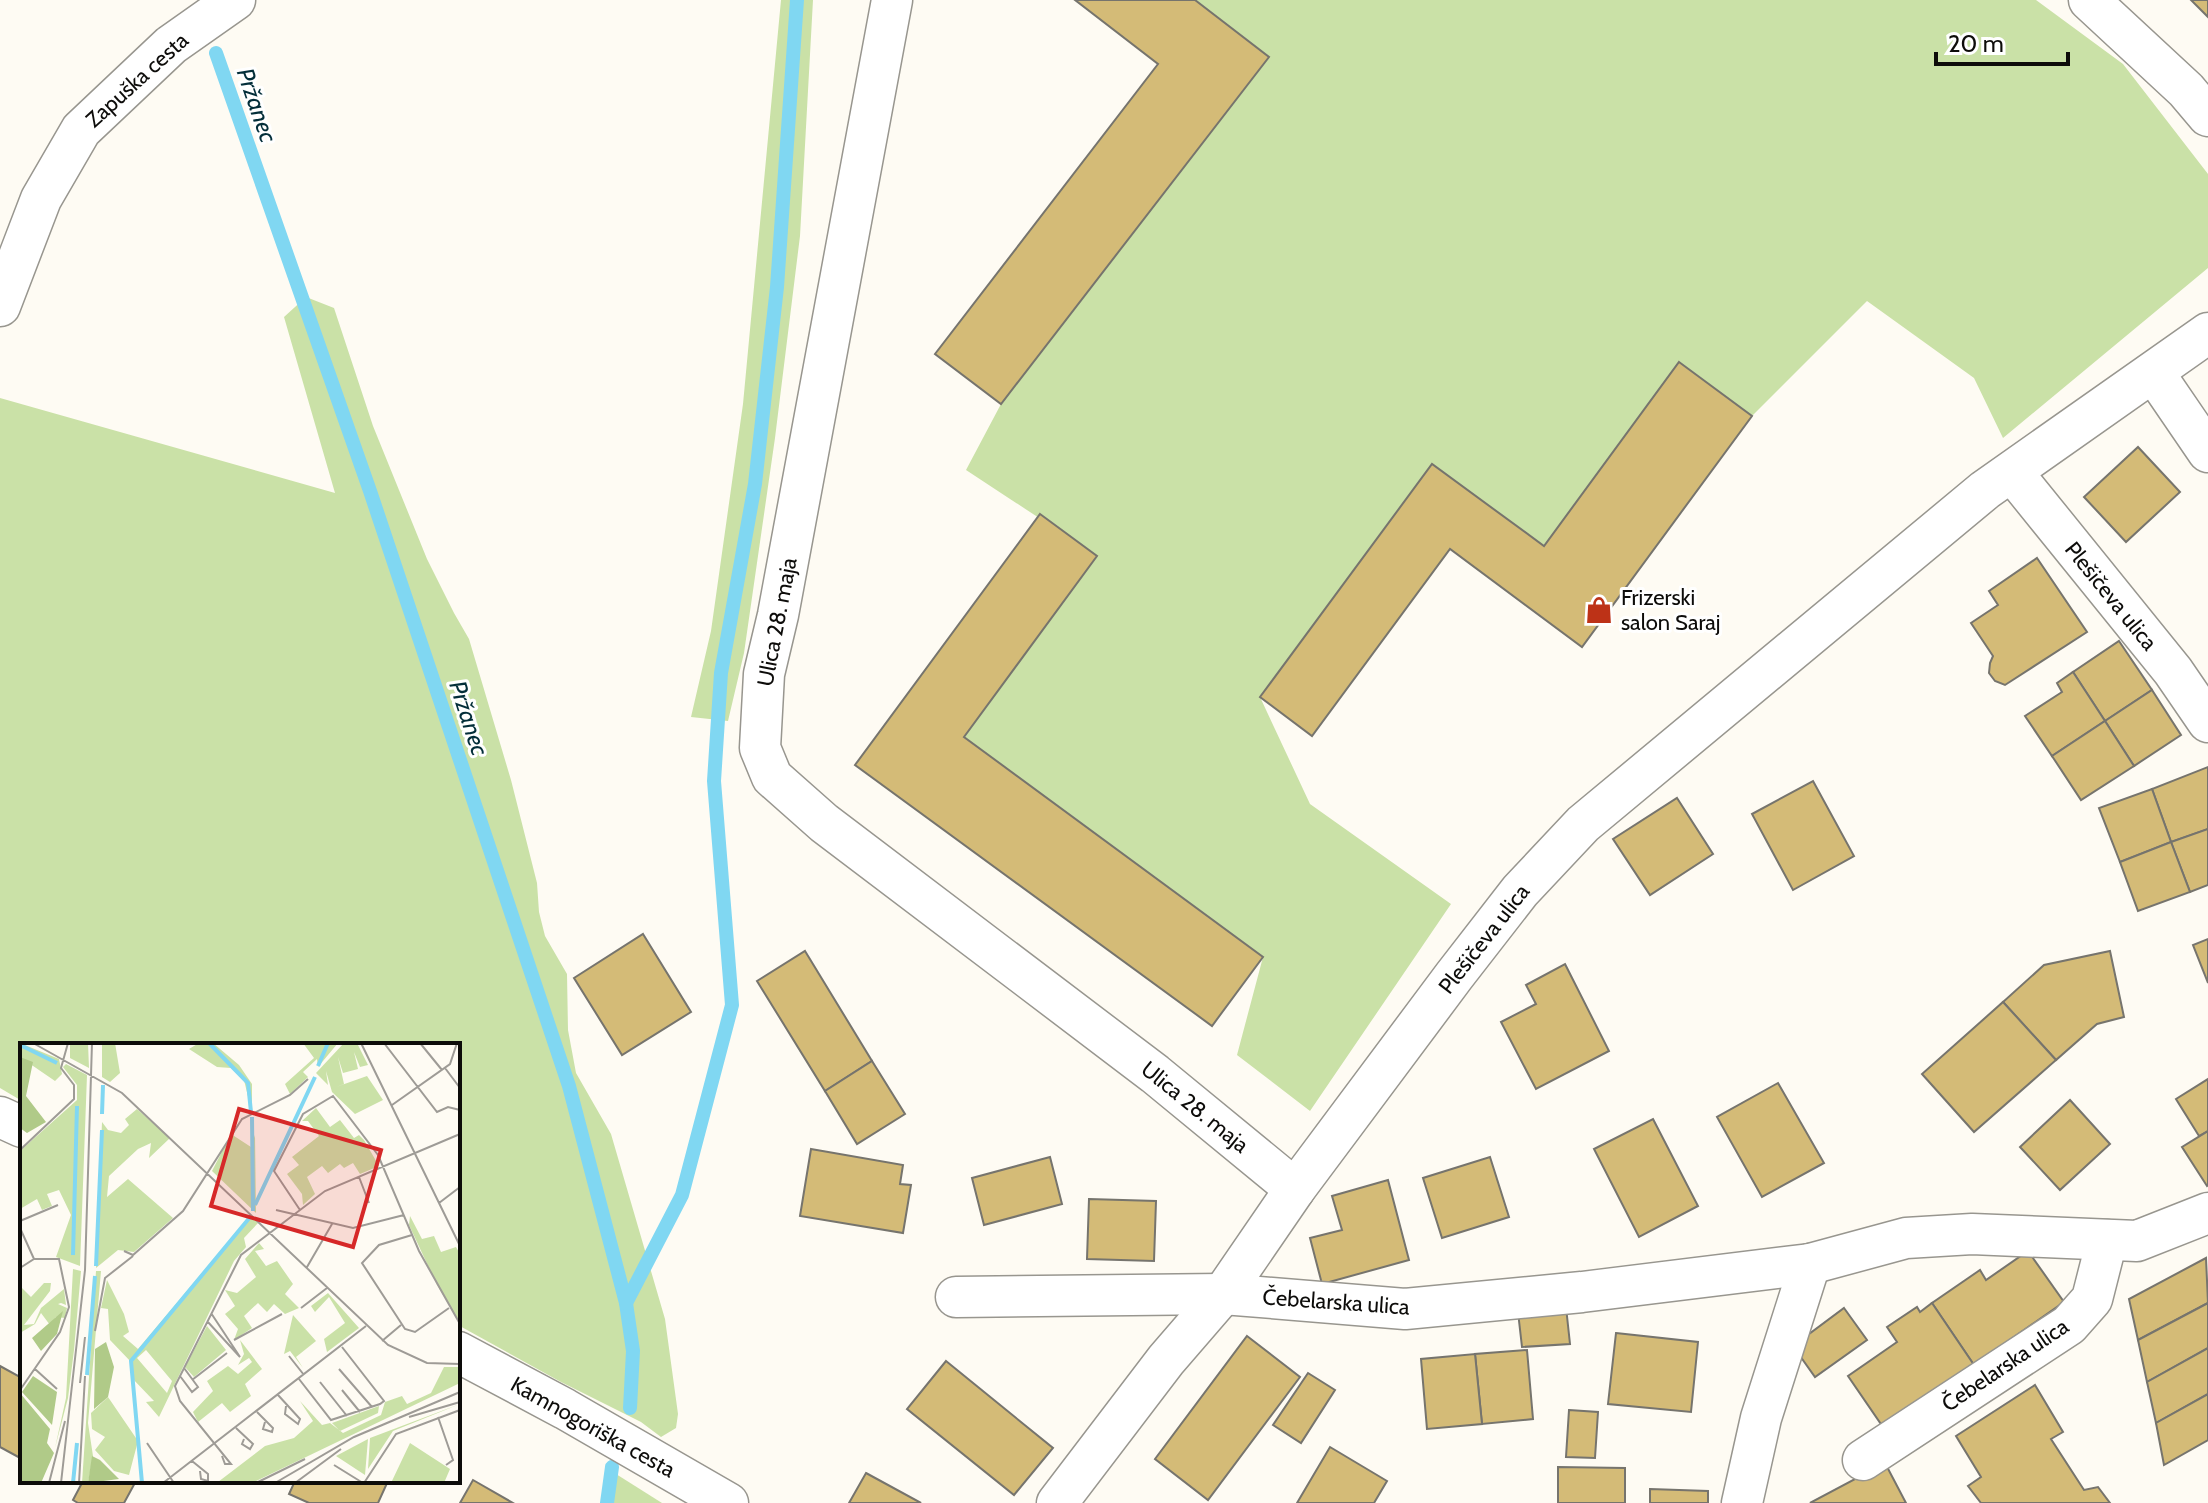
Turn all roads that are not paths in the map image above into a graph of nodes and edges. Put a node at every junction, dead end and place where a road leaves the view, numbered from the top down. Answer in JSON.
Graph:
{"nodes":[{"id":1,"x":235,"y":0,"type":"edge"},
{"id":2,"x":892,"y":0,"type":"edge"},
{"id":3,"x":2089,"y":0,"type":"edge"},
{"id":4,"x":2208,"y":116,"type":"edge"},
{"id":5,"x":0,"y":306,"type":"edge"},
{"id":6,"x":2208,"y":333,"type":"edge"},
{"id":7,"x":2154,"y":373,"type":"junction"},
{"id":8,"x":2208,"y":452,"type":"edge"},
{"id":9,"x":2012,"y":472,"type":"junction"},
{"id":10,"x":2208,"y":722,"type":"edge"},
{"id":11,"x":0,"y":1117,"type":"edge"},
{"id":12,"x":20,"y":1126,"type":"edge"},
{"id":13,"x":1295,"y":1189,"type":"junction"},
{"id":14,"x":2208,"y":1213,"type":"edge"},
{"id":15,"x":2107,"y":1240,"type":"junction"},
{"id":16,"x":1810,"y":1264,"type":"junction"},
{"id":17,"x":1223,"y":1294,"type":"junction"},
{"id":18,"x":956,"y":1297,"type":"dead end"},
{"id":19,"x":460,"y":1353,"type":"edge"},
{"id":20,"x":1863,"y":1460,"type":"dead end"},
{"id":21,"x":728,"y":1503,"type":"edge"},
{"id":22,"x":1057,"y":1503,"type":"edge"},
{"id":23,"x":1742,"y":1503,"type":"edge"}],
"edges":[{"from":1,"to":5,"type":"street","name":"Zapuška cesta"},
{"from":2,"to":13,"type":"street","name":"Ulica 28. maja"},
{"from":3,"to":4,"type":"street"},
{"from":6,"to":7,"type":"street","name":"Plešičeva ulica"},
{"from":7,"to":8,"type":"street"},
{"from":7,"to":9,"type":"street","name":"Plešičeva ulica"},
{"from":9,"to":10,"type":"street","name":"Plešičeva ulica"},
{"from":9,"to":13,"type":"street","name":"Plešičeva ulica"},
{"from":11,"to":12,"type":"street"},
{"from":13,"to":17,"type":"street","name":"Plešičeva ulica"},
{"from":14,"to":15,"type":"street","name":"Čebelarska ulica"},
{"from":15,"to":16,"type":"street","name":"Čebelarska ulica"},
{"from":15,"to":20,"type":"street","name":"Čebelarska ulica"},
{"from":16,"to":17,"type":"street","name":"Čebelarska ulica"},
{"from":16,"to":23,"type":"street"},
{"from":17,"to":18,"type":"street","name":"Čebelarska ulica"},
{"from":17,"to":22,"type":"street","name":"Plešičeva ulica"},
{"from":19,"to":21,"type":"street","name":"Kamnogoriška cesta"}]}
